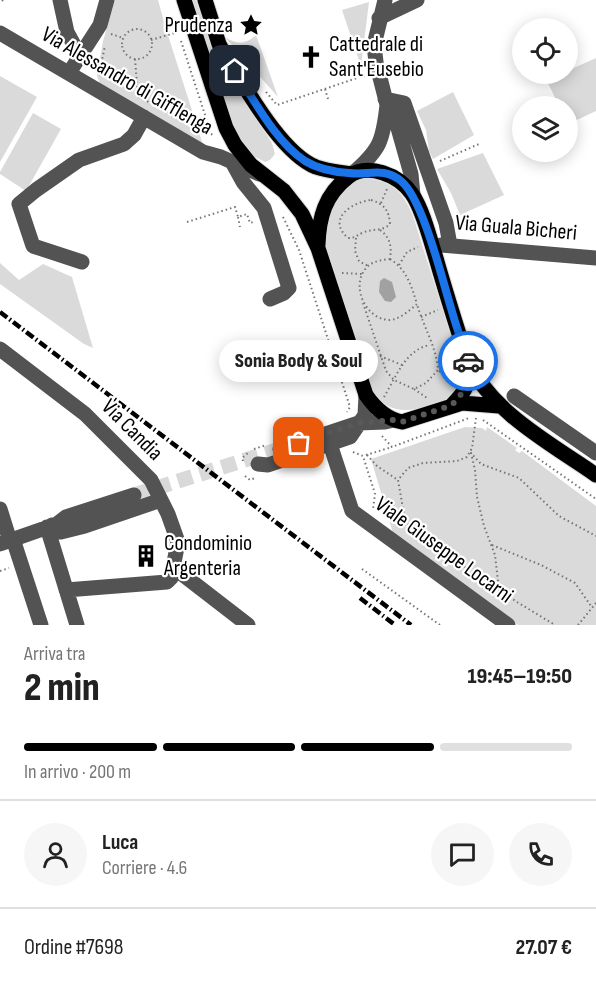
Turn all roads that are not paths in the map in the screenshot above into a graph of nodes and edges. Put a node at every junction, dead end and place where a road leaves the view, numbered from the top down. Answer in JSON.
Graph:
{"nodes":[{"id":1,"x":60,"y":0,"type":"edge"},
{"id":2,"x":107,"y":0,"type":"edge"},
{"id":3,"x":184,"y":0,"type":"edge"},
{"id":4,"x":205,"y":0,"type":"edge"},
{"id":5,"x":385,"y":0,"type":"edge"},
{"id":6,"x":417,"y":0,"type":"edge"},
{"id":7,"x":379,"y":18,"type":"junction"},
{"id":8,"x":0,"y":33,"type":"edge"},
{"id":9,"x":80,"y":56,"type":"junction"},
{"id":10,"x":69,"y":73,"type":"junction"},
{"id":11,"x":386,"y":102,"type":"junction"},
{"id":12,"x":144,"y":117,"type":"junction"},
{"id":13,"x":232,"y":162,"type":"junction"},
{"id":14,"x":431,"y":166,"type":"junction"},
{"id":15,"x":352,"y":174,"type":"junction"},
{"id":16,"x":267,"y":178,"type":"junction"},
{"id":17,"x":412,"y":188,"type":"junction"},
{"id":18,"x":450,"y":245,"type":"junction"},
{"id":19,"x":426,"y":247,"type":"junction"},
{"id":20,"x":318,"y":248,"type":"junction"},
{"id":21,"x":596,"y":258,"type":"edge"},
{"id":22,"x":81,"y":262,"type":"dead end"},
{"id":23,"x":270,"y":299,"type":"dead end"},
{"id":24,"x":0,"y":349,"type":"edge"},
{"id":25,"x":468,"y":363,"type":"junction"},
{"id":26,"x":366,"y":395,"type":"junction"},
{"id":27,"x":514,"y":396,"type":"dead end"},
{"id":28,"x":452,"y":405,"type":"junction"},
{"id":29,"x":499,"y":406,"type":"junction"},
{"id":30,"x":394,"y":420,"type":"junction"},
{"id":31,"x":358,"y":423,"type":"junction"},
{"id":32,"x":330,"y":444,"type":"junction"},
{"id":33,"x":280,"y":449,"type":"tunnel mouth"},
{"id":34,"x":596,"y":453,"type":"edge"},
{"id":35,"x":259,"y":470,"type":"road end"},
{"id":36,"x":596,"y":476,"type":"edge"},
{"id":37,"x":134,"y":495,"type":"tunnel mouth"},
{"id":38,"x":161,"y":500,"type":"junction"},
{"id":39,"x":0,"y":509,"type":"edge"},
{"id":40,"x":49,"y":526,"type":"junction"},
{"id":41,"x":8,"y":541,"type":"edge"},
{"id":42,"x":173,"y":567,"type":"junction"},
{"id":43,"x":66,"y":590,"type":"junction"},
{"id":44,"x":41,"y":625,"type":"edge"},
{"id":45,"x":77,"y":625,"type":"edge"},
{"id":46,"x":248,"y":625,"type":"edge"},
{"id":47,"x":508,"y":625,"type":"edge"}],
"edges":[{"from":1,"to":9,"type":"street"},
{"from":2,"to":9,"type":"street"},
{"from":3,"to":16,"type":"main road"},
{"from":4,"to":15,"type":"main road"},
{"from":5,"to":7,"type":"street"},
{"from":6,"to":7,"type":"street"},
{"from":7,"to":11,"type":"street"},
{"from":8,"to":10,"type":"street","name":"Via Alessandro di Gifflenga"},
{"from":9,"to":10,"type":"street"},
{"from":10,"to":12,"type":"street","name":"Via Alessandro di Gifflenga"},
{"from":11,"to":14,"type":"street"},
{"from":11,"to":15,"type":"street"},
{"from":11,"to":17,"type":"street"},
{"from":12,"to":13,"type":"street","name":"Via Alessandro di Gifflenga"},
{"from":12,"to":22,"type":"street"},
{"from":13,"to":16,"type":"street","name":"Via Alessandro di Gifflenga"},
{"from":13,"to":23,"type":"street"},
{"from":14,"to":17,"type":"street"},
{"from":14,"to":18,"type":"street"},
{"from":15,"to":17,"type":"main road"},
{"from":15,"to":20,"type":"main road"},
{"from":16,"to":20,"type":"main road"},
{"from":17,"to":19,"type":"main road"},
{"from":18,"to":19,"type":"street","name":"Via Guala Bicheri"},
{"from":18,"to":21,"type":"street","name":"Via Guala Bicheri"},
{"from":19,"to":25,"type":"main road"},
{"from":20,"to":26,"type":"main road"},
{"from":24,"to":38,"type":"street","name":"Via Candia"},
{"from":25,"to":28,"type":"main road"},
{"from":25,"to":29,"type":"main road"},
{"from":26,"to":30,"type":"main road"},
{"from":26,"to":31,"type":"street"},
{"from":27,"to":34,"type":"street"},
{"from":28,"to":29,"type":"main road"},
{"from":28,"to":30,"type":"main road"},
{"from":29,"to":36,"type":"main road"},
{"from":30,"to":31,"type":"street"},
{"from":31,"to":32,"type":"street"},
{"from":31,"to":33,"type":"street"},
{"from":32,"to":35,"type":"street"},
{"from":32,"to":47,"type":"street","name":"Viale Giuseppe Locarni"},
{"from":37,"to":40,"type":"street"},
{"from":38,"to":40,"type":"street"},
{"from":38,"to":42,"type":"street","name":"Via Candia"},
{"from":39,"to":41,"type":"street"},
{"from":40,"to":41,"type":"street"},
{"from":40,"to":43,"type":"street"},
{"from":41,"to":44,"type":"street"},
{"from":42,"to":43,"type":"street"},
{"from":42,"to":46,"type":"street"},
{"from":43,"to":45,"type":"street"}]}
